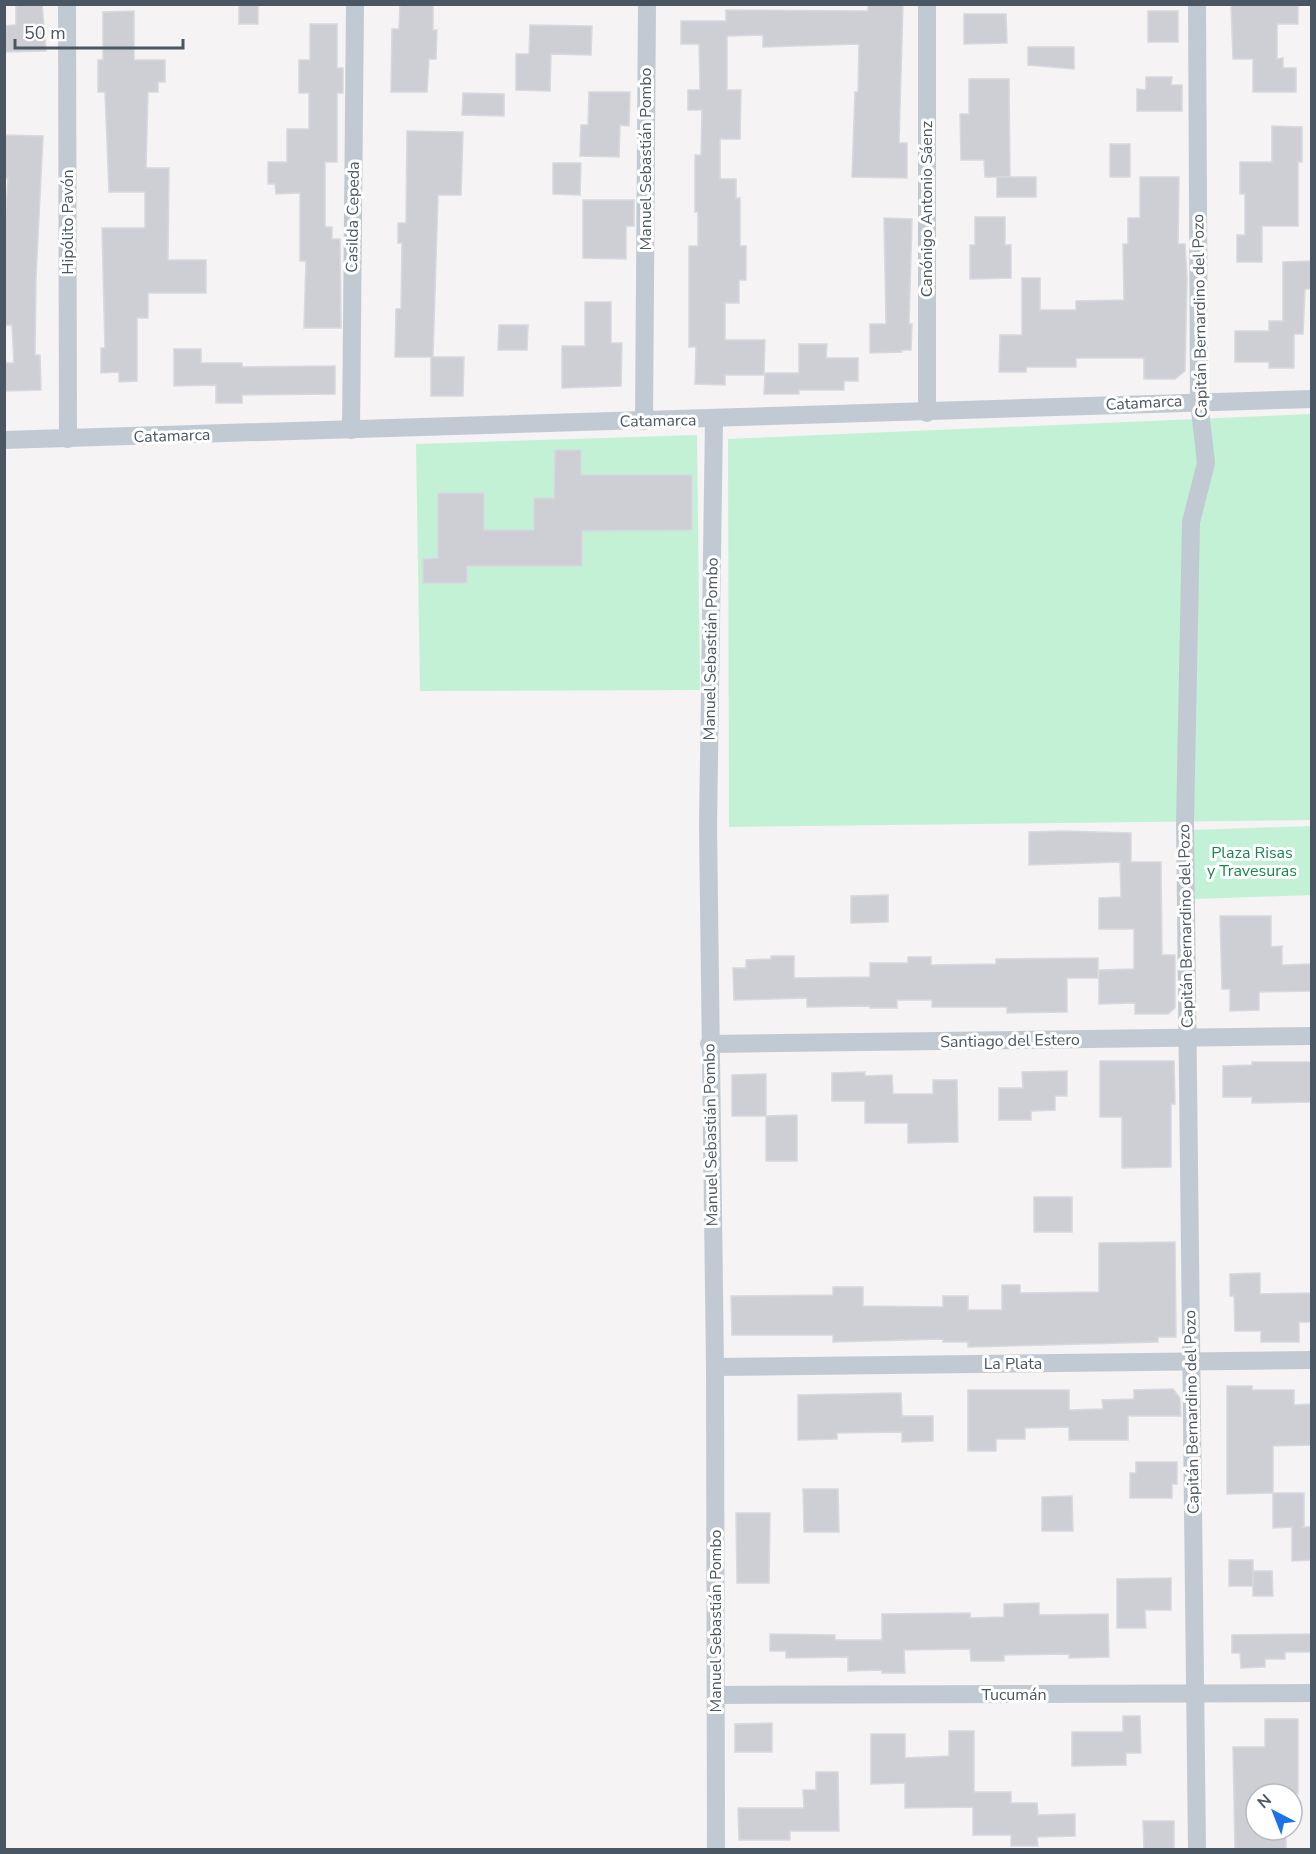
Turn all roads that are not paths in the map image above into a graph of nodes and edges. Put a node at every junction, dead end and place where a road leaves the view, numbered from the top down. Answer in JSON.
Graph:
{"nodes":[{"id":1,"x":67,"y":4,"type":"edge"},
{"id":2,"x":355,"y":4,"type":"edge"},
{"id":3,"x":647,"y":4,"type":"edge"},
{"id":4,"x":927,"y":4,"type":"edge"},
{"id":5,"x":1197,"y":4,"type":"edge"},
{"id":6,"x":1311,"y":399,"type":"edge"},
{"id":7,"x":1199,"y":401,"type":"junction"},
{"id":8,"x":927,"y":413,"type":"junction"},
{"id":9,"x":714,"y":420,"type":"junction"},
{"id":10,"x":644,"y":421,"type":"junction"},
{"id":11,"x":351,"y":430,"type":"junction"},
{"id":12,"x":68,"y":440,"type":"junction"},
{"id":13,"x":4,"y":441,"type":"edge"},
{"id":14,"x":1311,"y":1036,"type":"edge"},
{"id":15,"x":1188,"y":1038,"type":"junction"},
{"id":16,"x":709,"y":1044,"type":"junction"},
{"id":17,"x":1311,"y":1360,"type":"edge"},
{"id":18,"x":1191,"y":1363,"type":"junction"},
{"id":19,"x":715,"y":1367,"type":"junction"},
{"id":20,"x":1311,"y":1693,"type":"edge"},
{"id":21,"x":716,"y":1695,"type":"junction"},
{"id":22,"x":1195,"y":1695,"type":"junction"},
{"id":23,"x":716,"y":1850,"type":"edge"},
{"id":24,"x":1197,"y":1850,"type":"edge"}],
"edges":[{"from":1,"to":12,"type":"street","name":"Hipólito Pavón"},
{"from":2,"to":11,"type":"street","name":"Casilda Cepeda"},
{"from":3,"to":10,"type":"street","name":"Manuel Sebastián Pombo"},
{"from":4,"to":8,"type":"street","name":"Canónigo Antonio Sáenz"},
{"from":5,"to":7,"type":"street","name":"Capitán Bernardino del Pozo"},
{"from":6,"to":7,"type":"street","name":"Catamarca"},
{"from":7,"to":8,"type":"street","name":"Catamarca"},
{"from":7,"to":15,"type":"street","name":"Capitán Bernardino del Pozo"},
{"from":8,"to":9,"type":"street","name":"Catamarca"},
{"from":9,"to":10,"type":"street","name":"Catamarca"},
{"from":9,"to":16,"type":"street","name":"Manuel Sebastián Pombo"},
{"from":10,"to":11,"type":"street","name":"Catamarca"},
{"from":11,"to":12,"type":"street","name":"Catamarca"},
{"from":12,"to":13,"type":"street","name":"Catamarca"},
{"from":14,"to":15,"type":"street","name":"Santiago del Estero"},
{"from":15,"to":16,"type":"street","name":"Santiago del Estero"},
{"from":15,"to":18,"type":"street","name":"Capitán Bernardino del Pozo"},
{"from":16,"to":19,"type":"street","name":"Manuel Sebastián Pombo"},
{"from":17,"to":18,"type":"street","name":"La Plata"},
{"from":18,"to":19,"type":"street","name":"La Plata"},
{"from":18,"to":22,"type":"street","name":"Capitán Bernardino del Pozo"},
{"from":19,"to":21,"type":"street","name":"Manuel Sebastián Pombo"},
{"from":20,"to":22,"type":"street","name":"Tucumán"},
{"from":21,"to":22,"type":"street","name":"Tucumán"},
{"from":21,"to":23,"type":"street","name":"Manuel Sebastián Pombo"},
{"from":22,"to":24,"type":"street","name":"Capitán Bernardino del Pozo"}]}
